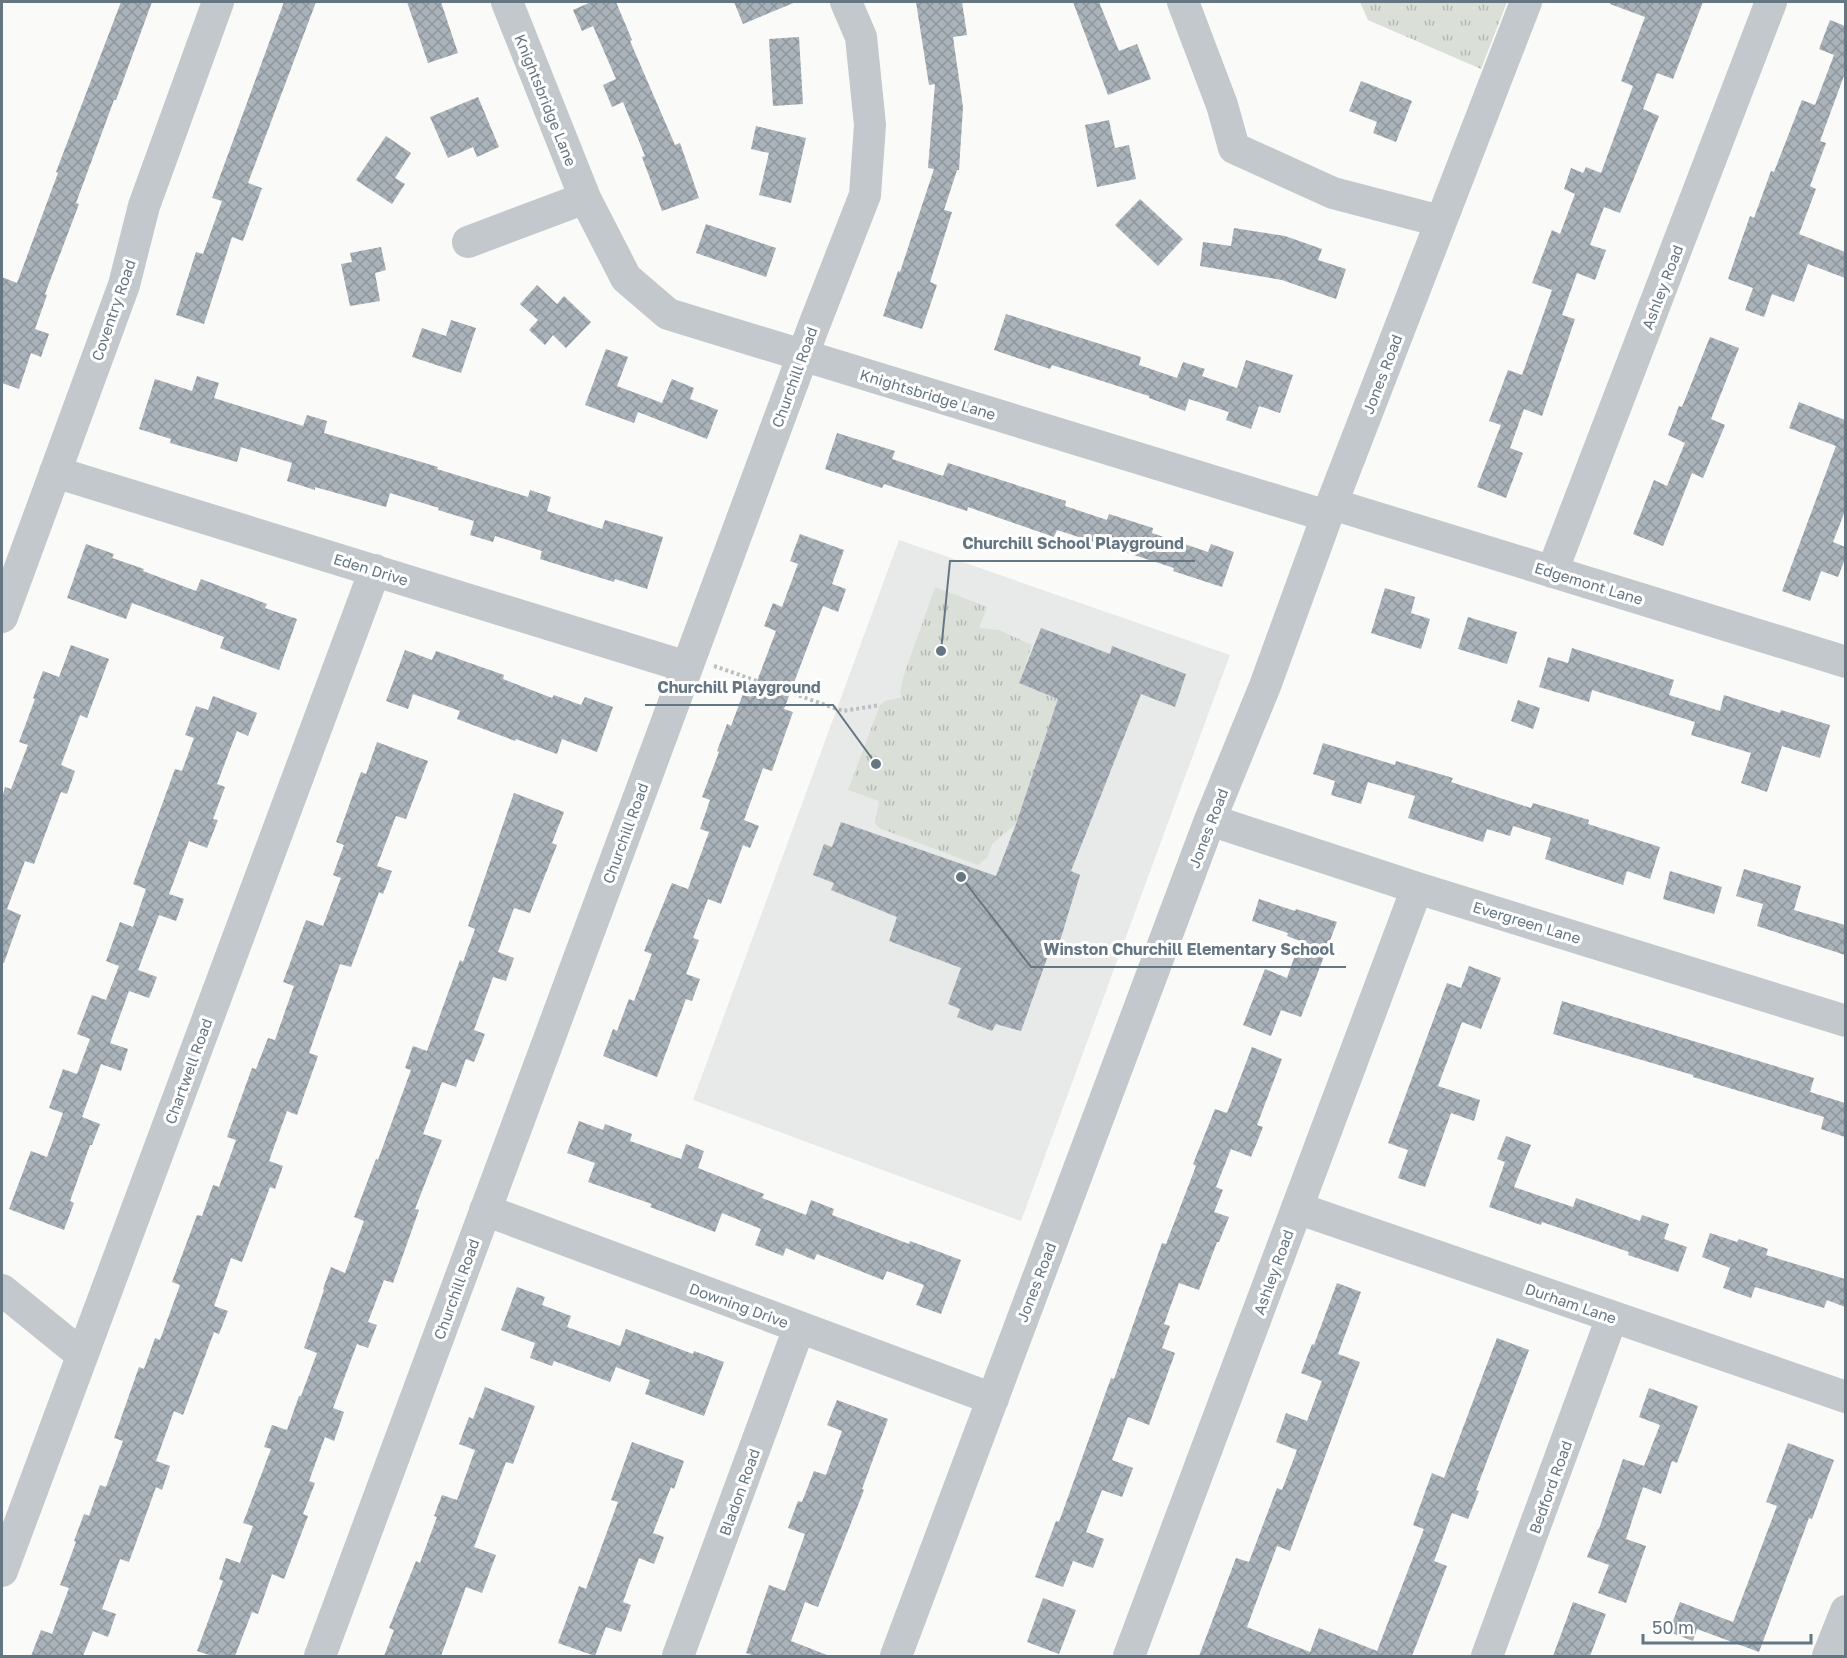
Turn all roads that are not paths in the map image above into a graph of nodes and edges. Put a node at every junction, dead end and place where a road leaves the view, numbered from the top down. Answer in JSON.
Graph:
{"nodes":[{"id":1,"x":218,"y":2,"type":"edge"},
{"id":2,"x":507,"y":2,"type":"edge"},
{"id":3,"x":846,"y":2,"type":"edge"},
{"id":4,"x":1183,"y":2,"type":"edge"},
{"id":5,"x":1526,"y":2,"type":"edge"},
{"id":6,"x":1771,"y":2,"type":"edge"},
{"id":7,"x":585,"y":198,"type":"junction"},
{"id":8,"x":1440,"y":221,"type":"junction"},
{"id":9,"x":468,"y":242,"type":"dead end"},
{"id":10,"x":802,"y":356,"type":"junction"},
{"id":11,"x":55,"y":472,"type":"junction"},
{"id":12,"x":1330,"y":510,"type":"junction"},
{"id":13,"x":375,"y":570,"type":"junction"},
{"id":14,"x":1552,"y":572,"type":"junction"},
{"id":15,"x":2,"y":617,"type":"edge"},
{"id":16,"x":689,"y":662,"type":"junction"},
{"id":17,"x":1845,"y":662,"type":"edge"},
{"id":18,"x":1210,"y":820,"type":"junction"},
{"id":19,"x":1418,"y":888,"type":"junction"},
{"id":20,"x":1845,"y":1020,"type":"edge"},
{"id":21,"x":1296,"y":1208,"type":"junction"},
{"id":22,"x":485,"y":1210,"type":"junction"},
{"id":23,"x":2,"y":1290,"type":"edge"},
{"id":24,"x":1612,"y":1317,"type":"junction"},
{"id":25,"x":799,"y":1328,"type":"junction"},
{"id":26,"x":82,"y":1354,"type":"junction"},
{"id":27,"x":1845,"y":1397,"type":"edge"},
{"id":28,"x":993,"y":1399,"type":"junction"},
{"id":29,"x":2,"y":1571,"type":"edge"},
{"id":30,"x":1845,"y":1611,"type":"edge"},
{"id":31,"x":320,"y":1656,"type":"edge"},
{"id":32,"x":678,"y":1656,"type":"edge"},
{"id":33,"x":896,"y":1656,"type":"edge"},
{"id":34,"x":1129,"y":1656,"type":"edge"},
{"id":35,"x":1487,"y":1656,"type":"edge"},
{"id":36,"x":1828,"y":1656,"type":"edge"}],
"edges":[{"from":1,"to":11,"type":"street","name":"Coventry Road"},
{"from":2,"to":7,"type":"street","name":"Knightsbridge Lane"},
{"from":3,"to":10,"type":"street","name":"Churchill Road"},
{"from":4,"to":8,"type":"street"},
{"from":5,"to":8,"type":"street","name":"Jones Road"},
{"from":6,"to":14,"type":"street","name":"Ashley Road"},
{"from":7,"to":9,"type":"street"},
{"from":7,"to":10,"type":"street","name":"Knightsbridge Lane"},
{"from":8,"to":12,"type":"street","name":"Jones Road"},
{"from":10,"to":12,"type":"street","name":"Knightsbridge Lane"},
{"from":10,"to":16,"type":"street","name":"Churchill Road"},
{"from":11,"to":13,"type":"street","name":"Eden Drive"},
{"from":11,"to":15,"type":"street","name":"Coventry Road"},
{"from":12,"to":14,"type":"street","name":"Edgemont Lane"},
{"from":12,"to":18,"type":"street","name":"Jones Road"},
{"from":13,"to":16,"type":"street","name":"Eden Drive"},
{"from":13,"to":26,"type":"street","name":"Chartwell Road"},
{"from":14,"to":17,"type":"street","name":"Edgemont Lane"},
{"from":16,"to":22,"type":"street","name":"Churchill Road"},
{"from":18,"to":19,"type":"street","name":"Evergreen Lane"},
{"from":18,"to":28,"type":"street","name":"Jones Road"},
{"from":19,"to":20,"type":"street","name":"Evergreen Lane"},
{"from":19,"to":21,"type":"street","name":"Ashley Road"},
{"from":21,"to":24,"type":"street","name":"Durham Lane"},
{"from":21,"to":34,"type":"street","name":"Ashley Road"},
{"from":22,"to":25,"type":"street","name":"Downing Drive"},
{"from":22,"to":31,"type":"street","name":"Churchill Road"},
{"from":23,"to":26,"type":"street"},
{"from":24,"to":27,"type":"street","name":"Durham Lane"},
{"from":24,"to":35,"type":"street","name":"Bedford Road"},
{"from":25,"to":28,"type":"street","name":"Downing Drive"},
{"from":25,"to":32,"type":"street","name":"Bladon Road"},
{"from":26,"to":29,"type":"street","name":"Chartwell Road"},
{"from":28,"to":33,"type":"street","name":"Jones Road"},
{"from":30,"to":36,"type":"street"}]}
